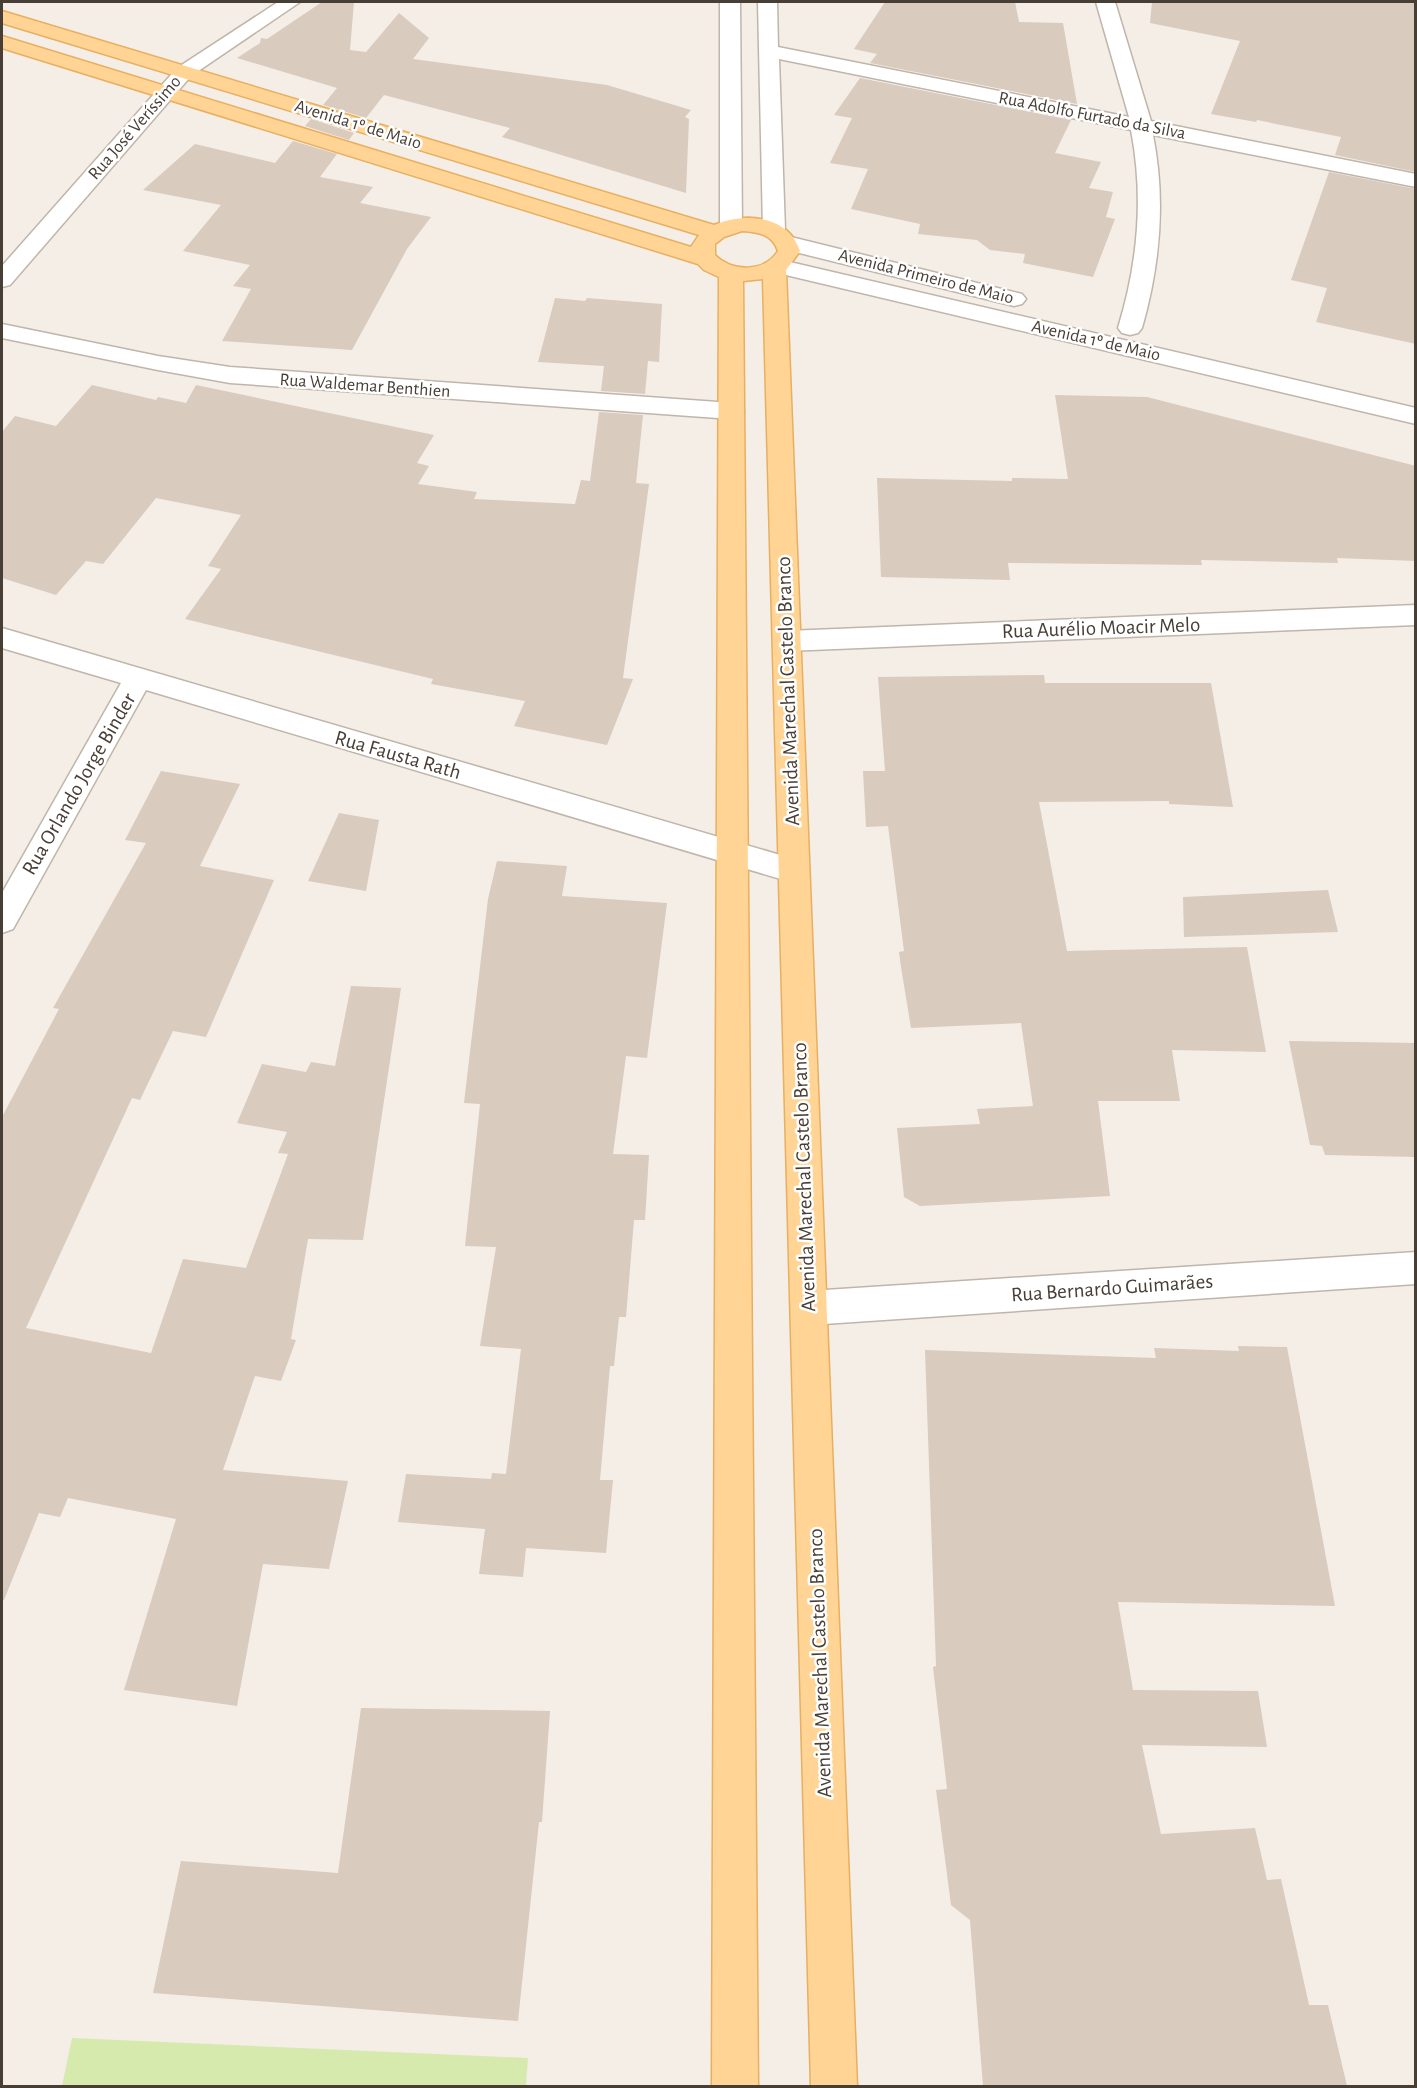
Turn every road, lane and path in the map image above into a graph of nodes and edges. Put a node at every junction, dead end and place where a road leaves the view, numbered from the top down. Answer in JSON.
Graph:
{"nodes":[{"id":1,"x":290,"y":2,"type":"edge"},
{"id":2,"x":730,"y":2,"type":"edge"},
{"id":3,"x":767,"y":2,"type":"edge"},
{"id":4,"x":1106,"y":2,"type":"edge"},
{"id":5,"x":2,"y":17,"type":"edge"},
{"id":6,"x":2,"y":42,"type":"edge"},
{"id":7,"x":769,"y":51,"type":"junction"},
{"id":8,"x":184,"y":72,"type":"junction"},
{"id":9,"x":166,"y":93,"type":"junction"},
{"id":10,"x":1142,"y":126,"type":"junction"},
{"id":11,"x":1416,"y":181,"type":"edge"},
{"id":12,"x":723,"y":229,"type":"junction"},
{"id":13,"x":778,"y":252,"type":"junction"},
{"id":14,"x":719,"y":266,"type":"junction"},
{"id":15,"x":2,"y":280,"type":"edge"},
{"id":16,"x":1131,"y":328,"type":"junction"},
{"id":17,"x":2,"y":331,"type":"edge"},
{"id":18,"x":1416,"y":393,"type":"edge"},
{"id":19,"x":732,"y":411,"type":"junction"},
{"id":20,"x":1416,"y":416,"type":"edge"},
{"id":21,"x":1416,"y":615,"type":"edge"},
{"id":22,"x":2,"y":638,"type":"edge"},
{"id":23,"x":787,"y":640,"type":"junction"},
{"id":24,"x":138,"y":679,"type":"junction"},
{"id":25,"x":733,"y":853,"type":"junction"},
{"id":26,"x":794,"y":871,"type":"junction"},
{"id":27,"x":2,"y":920,"type":"edge"},
{"id":28,"x":1416,"y":1268,"type":"edge"},
{"id":29,"x":808,"y":1308,"type":"junction"},
{"id":30,"x":735,"y":2086,"type":"edge"},
{"id":31,"x":834,"y":2086,"type":"edge"}],
"edges":[{"from":1,"to":8,"type":"street","name":"Rua José Veríssimo"},
{"from":2,"to":12,"type":"street"},
{"from":3,"to":7,"type":"street","name":"Avenida Marechal Castelo Branco"},
{"from":4,"to":10,"type":"street"},
{"from":5,"to":8,"type":"main road","name":"Avenida 1º de Maio"},
{"from":6,"to":9,"type":"main road","name":"Avenida 1º de Maio"},
{"from":7,"to":10,"type":"street","name":"Rua Adolfo Furtado da Silva"},
{"from":7,"to":13,"type":"street","name":"Avenida Marechal Castelo Branco"},
{"from":8,"to":9,"type":"street","name":"Rua José Veríssimo"},
{"from":8,"to":12,"type":"main road","name":"Avenida 1º de Maio"},
{"from":9,"to":14,"type":"main road","name":"Avenida 1º de Maio"},
{"from":9,"to":15,"type":"street","name":"Rua José Veríssimo"},
{"from":10,"to":11,"type":"street","name":"Rua Adolfo Furtado da Silva"},
{"from":10,"to":16,"type":"street"},
{"from":12,"to":13,"type":"main road","name":"Avenida 1º de Maio"},
{"from":12,"to":14,"type":"main road"},
{"from":13,"to":14,"type":"main road","name":"Avenida 1º de Maio"},
{"from":13,"to":16,"type":"street","name":"Avenida Primeiro de Maio"},
{"from":13,"to":20,"type":"street","name":"Avenida 1º de Maio"},
{"from":13,"to":23,"type":"main road","name":"Avenida Marechal Castelo Branco"},
{"from":14,"to":19,"type":"main road"},
{"from":16,"to":18,"type":"street","name":"Avenida Primeiro de Maio"},
{"from":17,"to":19,"type":"street","name":"Rua Waldemar Benthien"},
{"from":19,"to":25,"type":"main road"},
{"from":21,"to":23,"type":"street","name":"Rua Aurélio Moacir Melo"},
{"from":22,"to":24,"type":"street","name":"Rua Fausta Rath"},
{"from":23,"to":26,"type":"main road","name":"Avenida Marechal Castelo Branco"},
{"from":24,"to":25,"type":"street","name":"Rua Fausta Rath"},
{"from":24,"to":27,"type":"street","name":"Rua Orlando Jorge Binder"},
{"from":25,"to":26,"type":"street","name":"Rua Fausta Rath"},
{"from":25,"to":30,"type":"main road"},
{"from":26,"to":29,"type":"main road","name":"Avenida Marechal Castelo Branco"},
{"from":28,"to":29,"type":"street","name":"Rua Bernardo Guimarães"},
{"from":29,"to":31,"type":"main road","name":"Avenida Marechal Castelo Branco"}]}
